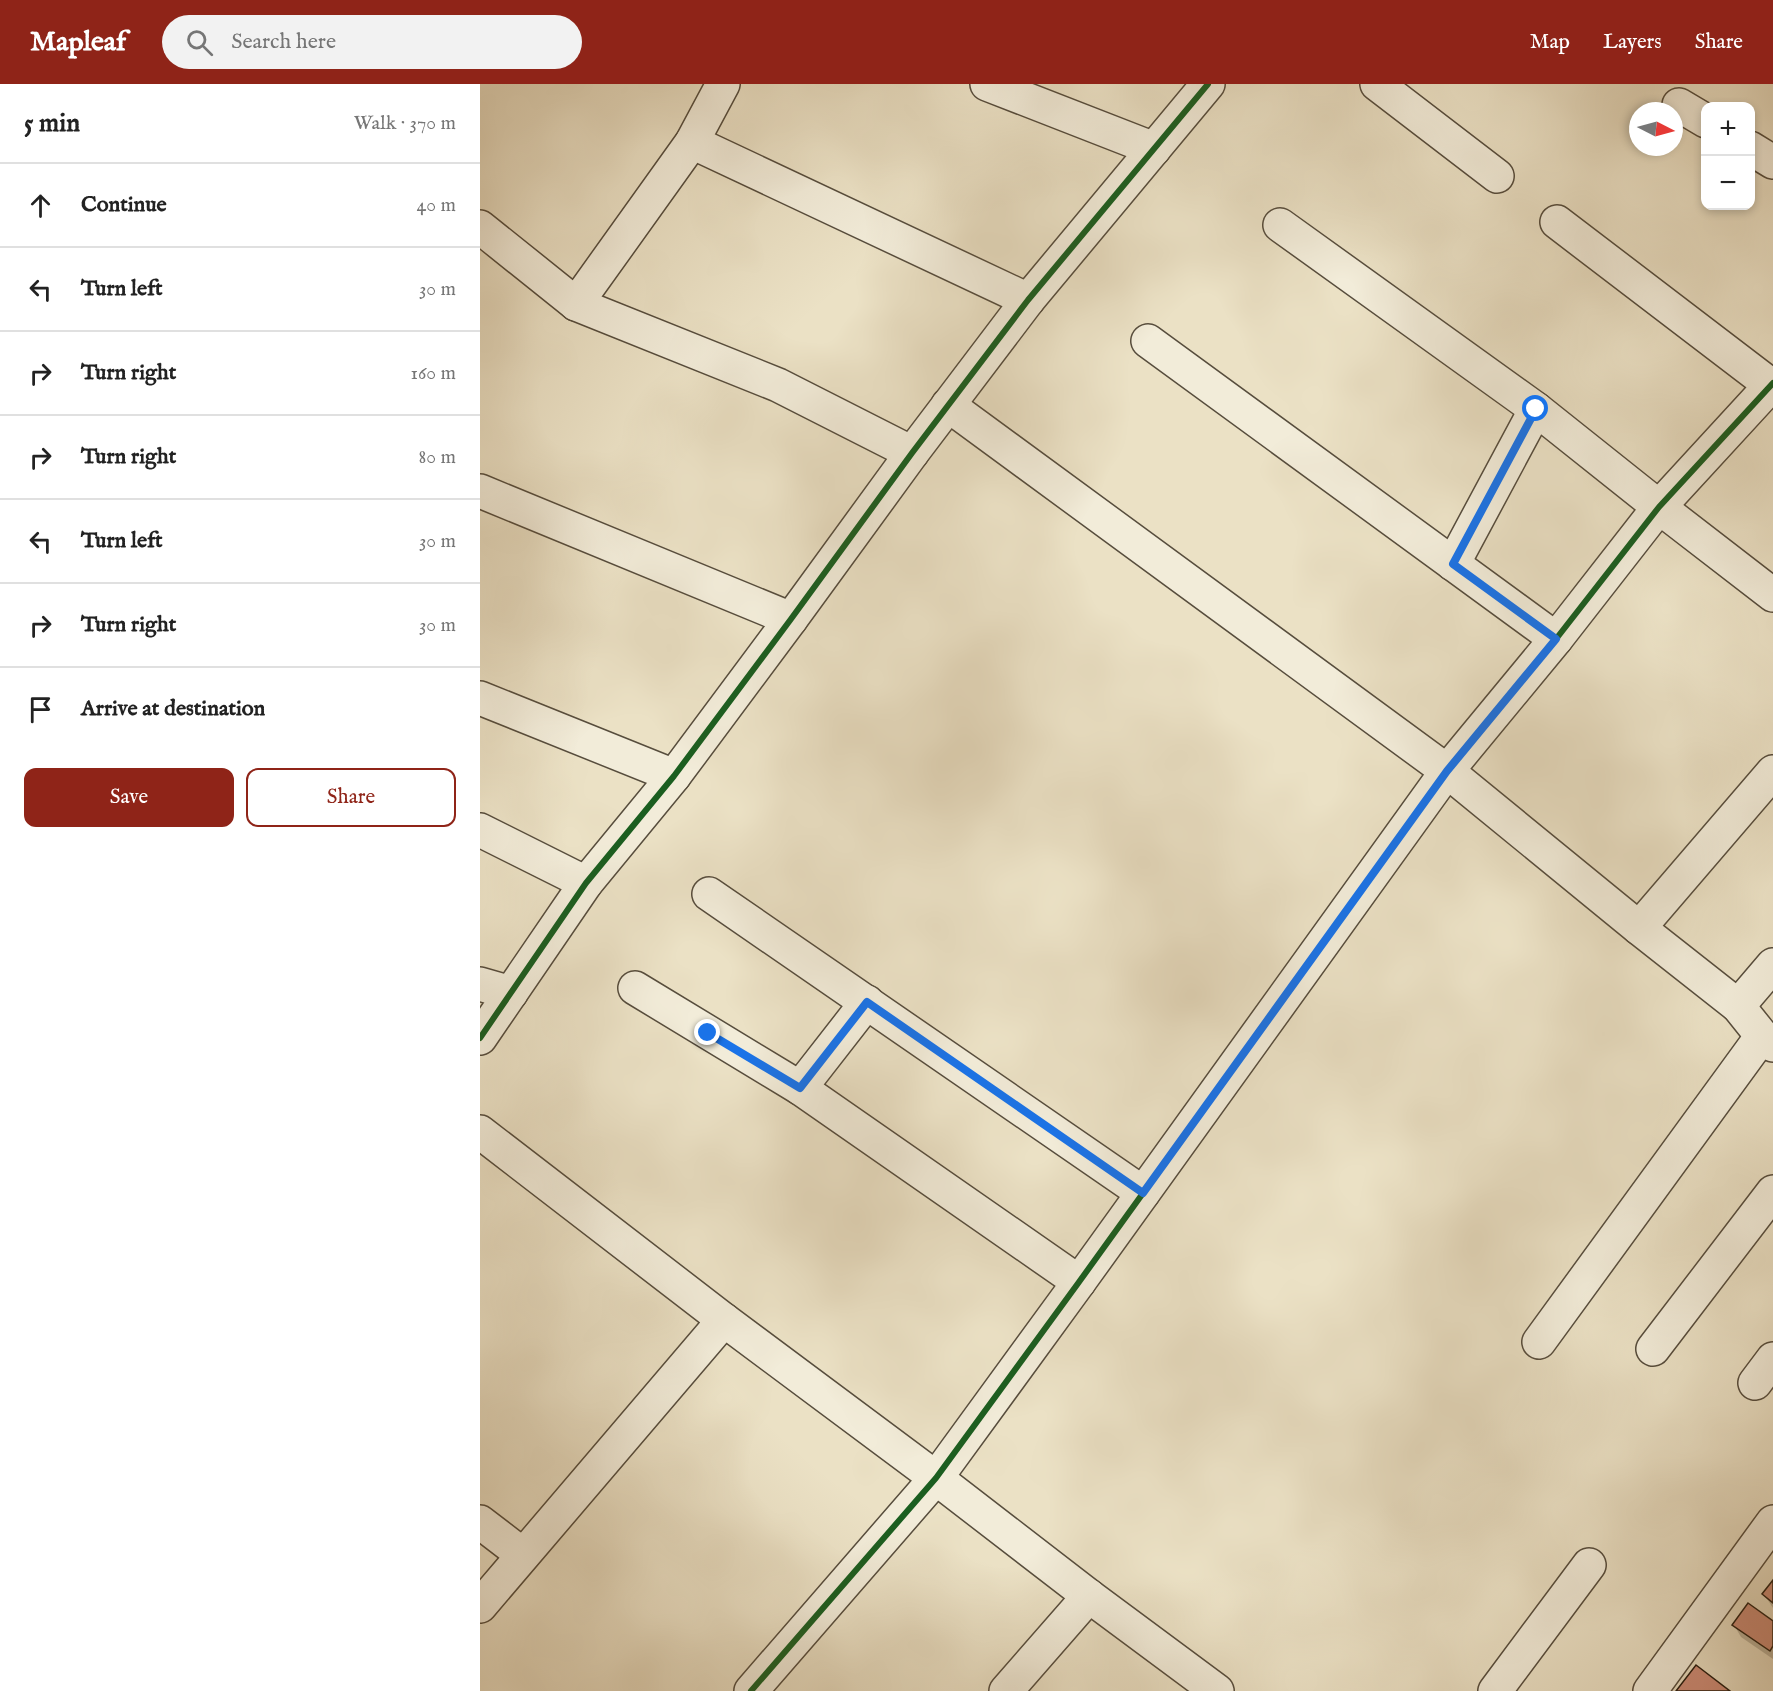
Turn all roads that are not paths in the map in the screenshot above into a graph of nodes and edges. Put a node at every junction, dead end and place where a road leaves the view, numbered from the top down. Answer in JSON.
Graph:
{"nodes":[{"id":1,"x":723,"y":84,"type":"edge"},
{"id":2,"x":987,"y":84,"type":"edge"},
{"id":3,"x":1208,"y":84,"type":"edge"},
{"id":4,"x":1377,"y":84,"type":"edge"},
{"id":5,"x":692,"y":142,"type":"junction"},
{"id":6,"x":1154,"y":149,"type":"junction"},
{"id":7,"x":1755,"y":151,"type":"edge"},
{"id":8,"x":1773,"y":162,"type":"edge"},
{"id":9,"x":1497,"y":176,"type":"dead end"},
{"id":10,"x":1557,"y":222,"type":"dead end"},
{"id":11,"x":1280,"y":225,"type":"dead end"},
{"id":12,"x":480,"y":227,"type":"edge"},
{"id":13,"x":1028,"y":300,"type":"junction"},
{"id":14,"x":576,"y":303,"type":"junction"},
{"id":15,"x":1148,"y":341,"type":"dead end"},
{"id":16,"x":1772,"y":385,"type":"edge"},
{"id":17,"x":948,"y":405,"type":"junction"},
{"id":18,"x":1536,"y":409,"type":"junction"},
{"id":19,"x":912,"y":453,"type":"junction"},
{"id":20,"x":480,"y":491,"type":"edge"},
{"id":21,"x":1659,"y":507,"type":"junction"},
{"id":22,"x":1453,"y":564,"type":"junction"},
{"id":23,"x":1773,"y":595,"type":"edge"},
{"id":24,"x":791,"y":619,"type":"junction"},
{"id":25,"x":1556,"y":639,"type":"junction"},
{"id":26,"x":480,"y":698,"type":"edge"},
{"id":27,"x":1447,"y":771,"type":"junction"},
{"id":28,"x":1773,"y":772,"type":"edge"},
{"id":29,"x":674,"y":776,"type":"junction"},
{"id":30,"x":480,"y":830,"type":"edge"},
{"id":31,"x":586,"y":883,"type":"junction"},
{"id":32,"x":710,"y":894,"type":"dead end"},
{"id":33,"x":1639,"y":928,"type":"junction"},
{"id":34,"x":1773,"y":964,"type":"edge"},
{"id":35,"x":480,"y":984,"type":"edge"},
{"id":36,"x":634,"y":988,"type":"dead end"},
{"id":37,"x":511,"y":993,"type":"junction"},
{"id":38,"x":867,"y":1002,"type":"junction"},
{"id":39,"x":1738,"y":1006,"type":"junction"},
{"id":40,"x":480,"y":1038,"type":"edge"},
{"id":41,"x":1767,"y":1041,"type":"edge"},
{"id":42,"x":800,"y":1088,"type":"junction"},
{"id":43,"x":480,"y":1132,"type":"edge"},
{"id":44,"x":1773,"y":1192,"type":"edge"},
{"id":45,"x":1143,"y":1193,"type":"junction"},
{"id":46,"x":1079,"y":1282,"type":"junction"},
{"id":47,"x":724,"y":1320,"type":"junction"},
{"id":48,"x":1539,"y":1342,"type":"dead end"},
{"id":49,"x":1653,"y":1349,"type":"dead end"},
{"id":50,"x":936,"y":1478,"type":"junction"},
{"id":51,"x":480,"y":1522,"type":"edge"},
{"id":52,"x":1773,"y":1522,"type":"edge"},
{"id":53,"x":524,"y":1555,"type":"junction"},
{"id":54,"x":1589,"y":1565,"type":"dead end"},
{"id":55,"x":1089,"y":1596,"type":"junction"},
{"id":56,"x":480,"y":1606,"type":"edge"},
{"id":57,"x":751,"y":1691,"type":"edge"},
{"id":58,"x":1006,"y":1691,"type":"edge"},
{"id":59,"x":1217,"y":1691,"type":"edge"},
{"id":60,"x":1495,"y":1691,"type":"edge"},
{"id":61,"x":1650,"y":1691,"type":"edge"}],
"edges":[{"from":1,"to":5,"type":"street"},
{"from":2,"to":6,"type":"street"},
{"from":3,"to":6,"type":"street"},
{"from":4,"to":9,"type":"street"},
{"from":5,"to":13,"type":"street"},
{"from":5,"to":14,"type":"street"},
{"from":6,"to":13,"type":"street"},
{"from":7,"to":8,"type":"street"},
{"from":10,"to":16,"type":"street"},
{"from":11,"to":18,"type":"street"},
{"from":12,"to":14,"type":"street"},
{"from":13,"to":17,"type":"street"},
{"from":14,"to":19,"type":"street"},
{"from":15,"to":22,"type":"street"},
{"from":16,"to":21,"type":"street"},
{"from":17,"to":19,"type":"street"},
{"from":17,"to":27,"type":"street"},
{"from":18,"to":21,"type":"street"},
{"from":18,"to":22,"type":"street"},
{"from":19,"to":24,"type":"street"},
{"from":20,"to":24,"type":"street"},
{"from":21,"to":23,"type":"street"},
{"from":21,"to":25,"type":"street"},
{"from":22,"to":25,"type":"street"},
{"from":24,"to":29,"type":"street"},
{"from":25,"to":27,"type":"street"},
{"from":26,"to":29,"type":"street"},
{"from":27,"to":33,"type":"street"},
{"from":27,"to":45,"type":"street"},
{"from":28,"to":33,"type":"street"},
{"from":29,"to":31,"type":"street"},
{"from":30,"to":31,"type":"street"},
{"from":31,"to":37,"type":"street"},
{"from":32,"to":38,"type":"street"},
{"from":33,"to":39,"type":"street"},
{"from":34,"to":39,"type":"street"},
{"from":35,"to":37,"type":"street"},
{"from":36,"to":42,"type":"street"},
{"from":37,"to":40,"type":"street"},
{"from":38,"to":42,"type":"street"},
{"from":38,"to":45,"type":"street"},
{"from":39,"to":41,"type":"street"},
{"from":41,"to":48,"type":"street"},
{"from":42,"to":46,"type":"street"},
{"from":43,"to":47,"type":"street"},
{"from":44,"to":49,"type":"street"},
{"from":45,"to":46,"type":"street"},
{"from":46,"to":50,"type":"street"},
{"from":47,"to":50,"type":"street"},
{"from":47,"to":53,"type":"street"},
{"from":50,"to":55,"type":"street"},
{"from":50,"to":57,"type":"street"},
{"from":51,"to":53,"type":"street"},
{"from":52,"to":61,"type":"street"},
{"from":53,"to":56,"type":"street"},
{"from":54,"to":60,"type":"street"},
{"from":55,"to":58,"type":"street"},
{"from":55,"to":59,"type":"street"}]}
